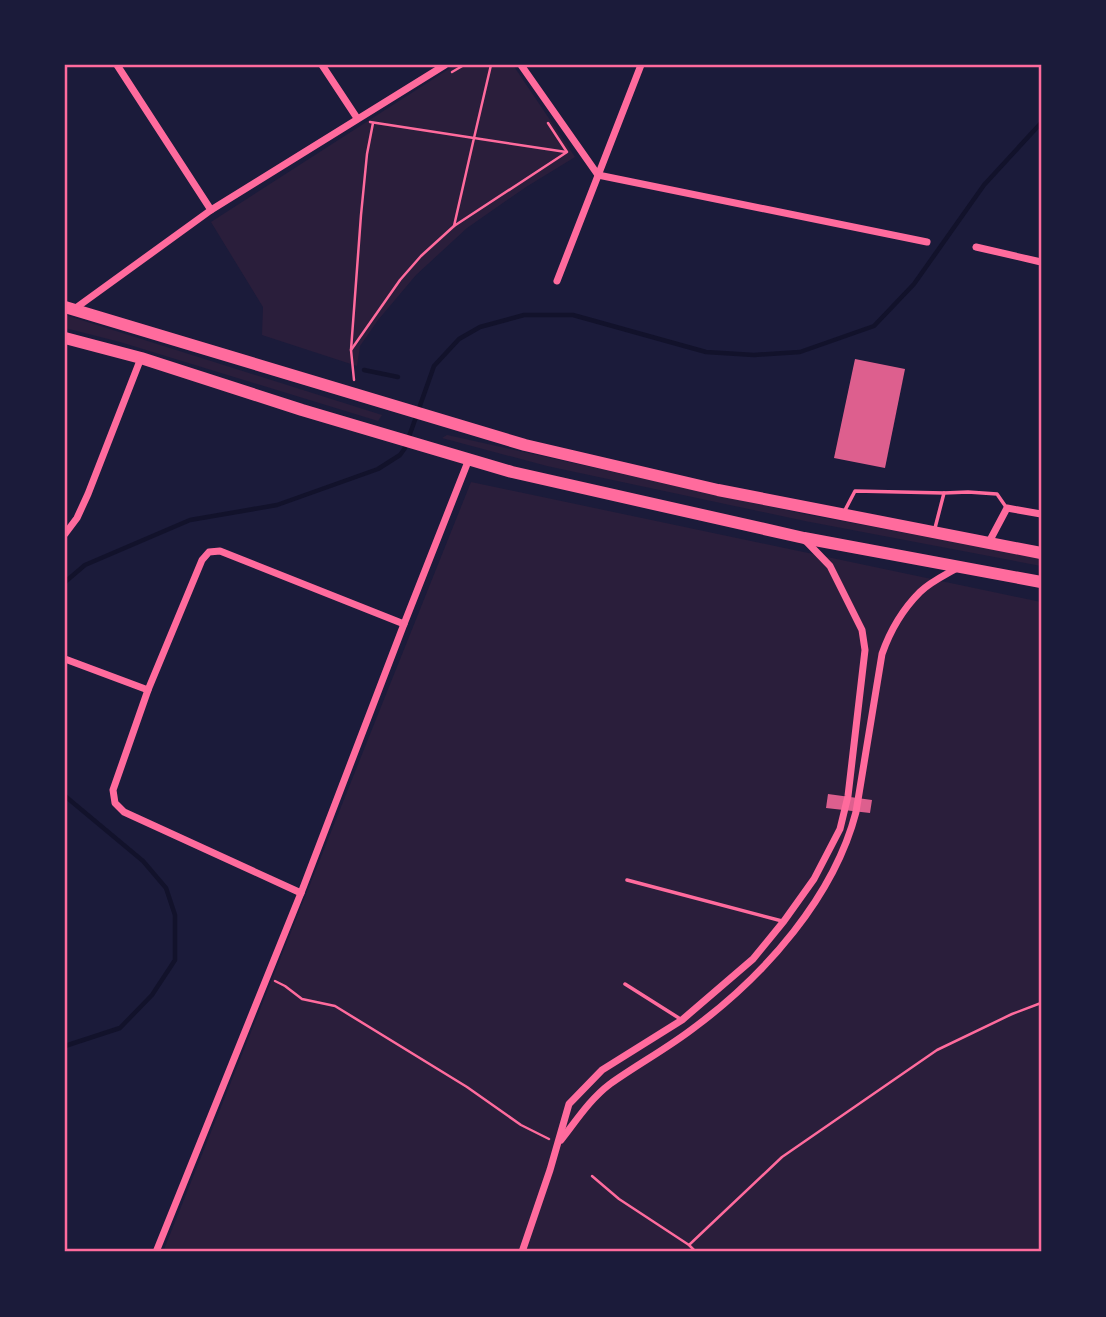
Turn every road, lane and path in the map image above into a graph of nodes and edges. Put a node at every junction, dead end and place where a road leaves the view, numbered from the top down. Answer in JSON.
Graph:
{"nodes":[{"id":1,"x":117,"y":65,"type":"edge"},
{"id":2,"x":322,"y":65,"type":"edge"},
{"id":3,"x":445,"y":65,"type":"edge"},
{"id":4,"x":491,"y":65,"type":"edge"},
{"id":5,"x":521,"y":65,"type":"edge"},
{"id":6,"x":641,"y":65,"type":"edge"},
{"id":7,"x":357,"y":118,"type":"junction"},
{"id":8,"x":545,"y":119,"type":"dead end"},
{"id":9,"x":474,"y":138,"type":"junction"},
{"id":10,"x":567,"y":152,"type":"junction"},
{"id":11,"x":598,"y":174,"type":"junction"},
{"id":12,"x":211,"y":210,"type":"junction"},
{"id":13,"x":454,"y":226,"type":"junction"},
{"id":14,"x":927,"y":242,"type":"dead end"},
{"id":15,"x":976,"y":247,"type":"dead end"},
{"id":16,"x":1041,"y":262,"type":"edge"},
{"id":17,"x":557,"y":281,"type":"dead end"},
{"id":18,"x":69,"y":309,"type":"edge"},
{"id":19,"x":65,"y":338,"type":"edge"},
{"id":20,"x":351,"y":350,"type":"junction"},
{"id":21,"x":141,"y":358,"type":"junction"},
{"id":22,"x":355,"y":395,"type":"junction"},
{"id":23,"x":469,"y":460,"type":"junction"},
{"id":24,"x":944,"y":494,"type":"junction"},
{"id":25,"x":1007,"y":508,"type":"junction"},
{"id":26,"x":843,"y":514,"type":"junction"},
{"id":27,"x":1041,"y":514,"type":"edge"},
{"id":28,"x":934,"y":531,"type":"junction"},
{"id":29,"x":65,"y":534,"type":"edge"},
{"id":30,"x":804,"y":538,"type":"junction"},
{"id":31,"x":989,"y":542,"type":"junction"},
{"id":32,"x":1041,"y":553,"type":"edge"},
{"id":33,"x":957,"y":568,"type":"junction"},
{"id":34,"x":1041,"y":582,"type":"edge"},
{"id":35,"x":404,"y":624,"type":"junction"},
{"id":36,"x":65,"y":659,"type":"edge"},
{"id":37,"x":148,"y":690,"type":"junction"},
{"id":38,"x":627,"y":880,"type":"dead end"},
{"id":39,"x":301,"y":893,"type":"junction"},
{"id":40,"x":782,"y":924,"type":"junction"},
{"id":41,"x":790,"y":934,"type":"junction"},
{"id":42,"x":267,"y":977,"type":"junction"},
{"id":43,"x":625,"y":984,"type":"dead end"},
{"id":44,"x":1041,"y":1003,"type":"edge"},
{"id":45,"x":689,"y":1013,"type":"junction"},
{"id":46,"x":682,"y":1020,"type":"junction"},
{"id":47,"x":700,"y":1023,"type":"junction"},
{"id":48,"x":559,"y":1144,"type":"junction"},
{"id":49,"x":592,"y":1177,"type":"dead end"},
{"id":50,"x":689,"y":1245,"type":"junction"},
{"id":51,"x":156,"y":1252,"type":"edge"},
{"id":52,"x":522,"y":1252,"type":"edge"},
{"id":53,"x":696,"y":1252,"type":"edge"}],
"edges":[{"from":1,"to":12,"type":"street"},
{"from":2,"to":7,"type":"street"},
{"from":3,"to":7,"type":"street"},
{"from":4,"to":9,"type":"path"},
{"from":5,"to":11,"type":"street"},
{"from":6,"to":11,"type":"street"},
{"from":7,"to":12,"type":"street"},
{"from":8,"to":10,"type":"path"},
{"from":9,"to":10,"type":"path"},
{"from":9,"to":13,"type":"path"},
{"from":9,"to":20,"type":"path"},
{"from":10,"to":13,"type":"path"},
{"from":11,"to":14,"type":"street"},
{"from":11,"to":17,"type":"street"},
{"from":12,"to":18,"type":"street"},
{"from":13,"to":20,"type":"path"},
{"from":15,"to":16,"type":"street"},
{"from":18,"to":22,"type":"main road"},
{"from":19,"to":21,"type":"main road"},
{"from":20,"to":22,"type":"path"},
{"from":21,"to":23,"type":"main road"},
{"from":21,"to":29,"type":"street"},
{"from":22,"to":26,"type":"main road"},
{"from":23,"to":30,"type":"main road"},
{"from":23,"to":35,"type":"street"},
{"from":24,"to":25,"type":"lane"},
{"from":24,"to":26,"type":"lane"},
{"from":24,"to":28,"type":"lane"},
{"from":25,"to":27,"type":"street"},
{"from":25,"to":31,"type":"street"},
{"from":26,"to":28,"type":"main road"},
{"from":28,"to":31,"type":"main road"},
{"from":30,"to":33,"type":"main road"},
{"from":30,"to":40,"type":"street"},
{"from":31,"to":32,"type":"main road"},
{"from":33,"to":34,"type":"main road"},
{"from":33,"to":41,"type":"street"},
{"from":35,"to":37,"type":"street"},
{"from":35,"to":39,"type":"street"},
{"from":36,"to":37,"type":"street"},
{"from":37,"to":39,"type":"street"},
{"from":38,"to":40,"type":"lane"},
{"from":39,"to":42,"type":"street"},
{"from":40,"to":41,"type":"street"},
{"from":40,"to":45,"type":"street"},
{"from":41,"to":47,"type":"street"},
{"from":42,"to":48,"type":"path"},
{"from":42,"to":51,"type":"street"},
{"from":43,"to":46,"type":"lane"},
{"from":44,"to":50,"type":"path"},
{"from":45,"to":46,"type":"street"},
{"from":45,"to":47,"type":"street"},
{"from":46,"to":48,"type":"street"},
{"from":47,"to":48,"type":"street"},
{"from":48,"to":52,"type":"street"},
{"from":49,"to":50,"type":"path"},
{"from":50,"to":53,"type":"path"}]}
